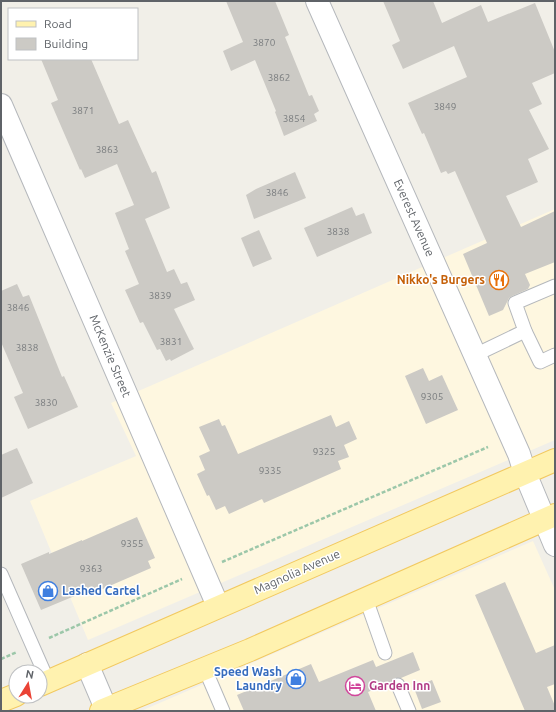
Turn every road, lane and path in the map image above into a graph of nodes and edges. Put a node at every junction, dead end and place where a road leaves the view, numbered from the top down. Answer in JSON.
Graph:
{"nodes":[{"id":1,"x":317,"y":1,"type":"edge"},
{"id":2,"x":1,"y":105,"type":"edge"},
{"id":3,"x":555,"y":286,"type":"edge"},
{"id":4,"x":525,"y":331,"type":"junction"},
{"id":5,"x":475,"y":355,"type":"junction"},
{"id":6,"x":555,"y":355,"type":"edge"},
{"id":7,"x":488,"y":447,"type":"dead end"},
{"id":8,"x":555,"y":460,"type":"edge"},
{"id":9,"x":525,"y":473,"type":"junction"},
{"id":10,"x":549,"y":517,"type":"edge"},
{"id":11,"x":555,"y":545,"type":"edge"},
{"id":12,"x":218,"y":564,"type":"dead end"},
{"id":13,"x":1,"y":574,"type":"edge"},
{"id":14,"x":182,"y":579,"type":"dead end"},
{"id":15,"x":366,"y":599,"type":"junction"},
{"id":16,"x":218,"y":606,"type":"junction"},
{"id":17,"x":32,"y":645,"type":"junction"},
{"id":18,"x":385,"y":654,"type":"dead end"},
{"id":19,"x":1,"y":659,"type":"edge"},
{"id":20,"x":38,"y":664,"type":"edge"},
{"id":21,"x":87,"y":664,"type":"junction"},
{"id":22,"x":205,"y":668,"type":"junction"},
{"id":23,"x":48,"y":681,"type":"edge"},
{"id":24,"x":398,"y":685,"type":"dead end"},
{"id":25,"x":105,"y":710,"type":"edge"},
{"id":26,"x":223,"y":711,"type":"edge"},
{"id":27,"x":409,"y":711,"type":"edge"}],
"edges":[{"from":1,"to":5,"type":"street","name":"Everest Avenue"},
{"from":2,"to":16,"type":"street","name":"McKenzie Street"},
{"from":3,"to":4,"type":"lane"},
{"from":4,"to":5,"type":"lane"},
{"from":4,"to":6,"type":"lane"},
{"from":5,"to":9,"type":"street","name":"Everest Avenue"},
{"from":7,"to":12,"type":"path"},
{"from":8,"to":9,"type":"main road","name":"Magnolia Avenue"},
{"from":9,"to":10,"type":"street","name":"Everest Avenue"},
{"from":9,"to":16,"type":"main road","name":"Magnolia Avenue"},
{"from":10,"to":11,"type":"street","name":"Everest Avenue"},
{"from":10,"to":15,"type":"main road"},
{"from":13,"to":17,"type":"lane"},
{"from":14,"to":17,"type":"path"},
{"from":15,"to":18,"type":"lane"},
{"from":15,"to":22,"type":"main road"},
{"from":16,"to":21,"type":"main road","name":"Magnolia Avenue"},
{"from":17,"to":19,"type":"path"},
{"from":17,"to":20,"type":"lane"},
{"from":21,"to":23,"type":"main road","name":"Magnolia Avenue"},
{"from":21,"to":25,"type":"street"},
{"from":22,"to":25,"type":"main road"},
{"from":22,"to":26,"type":"lane"},
{"from":24,"to":27,"type":"lane"}]}
